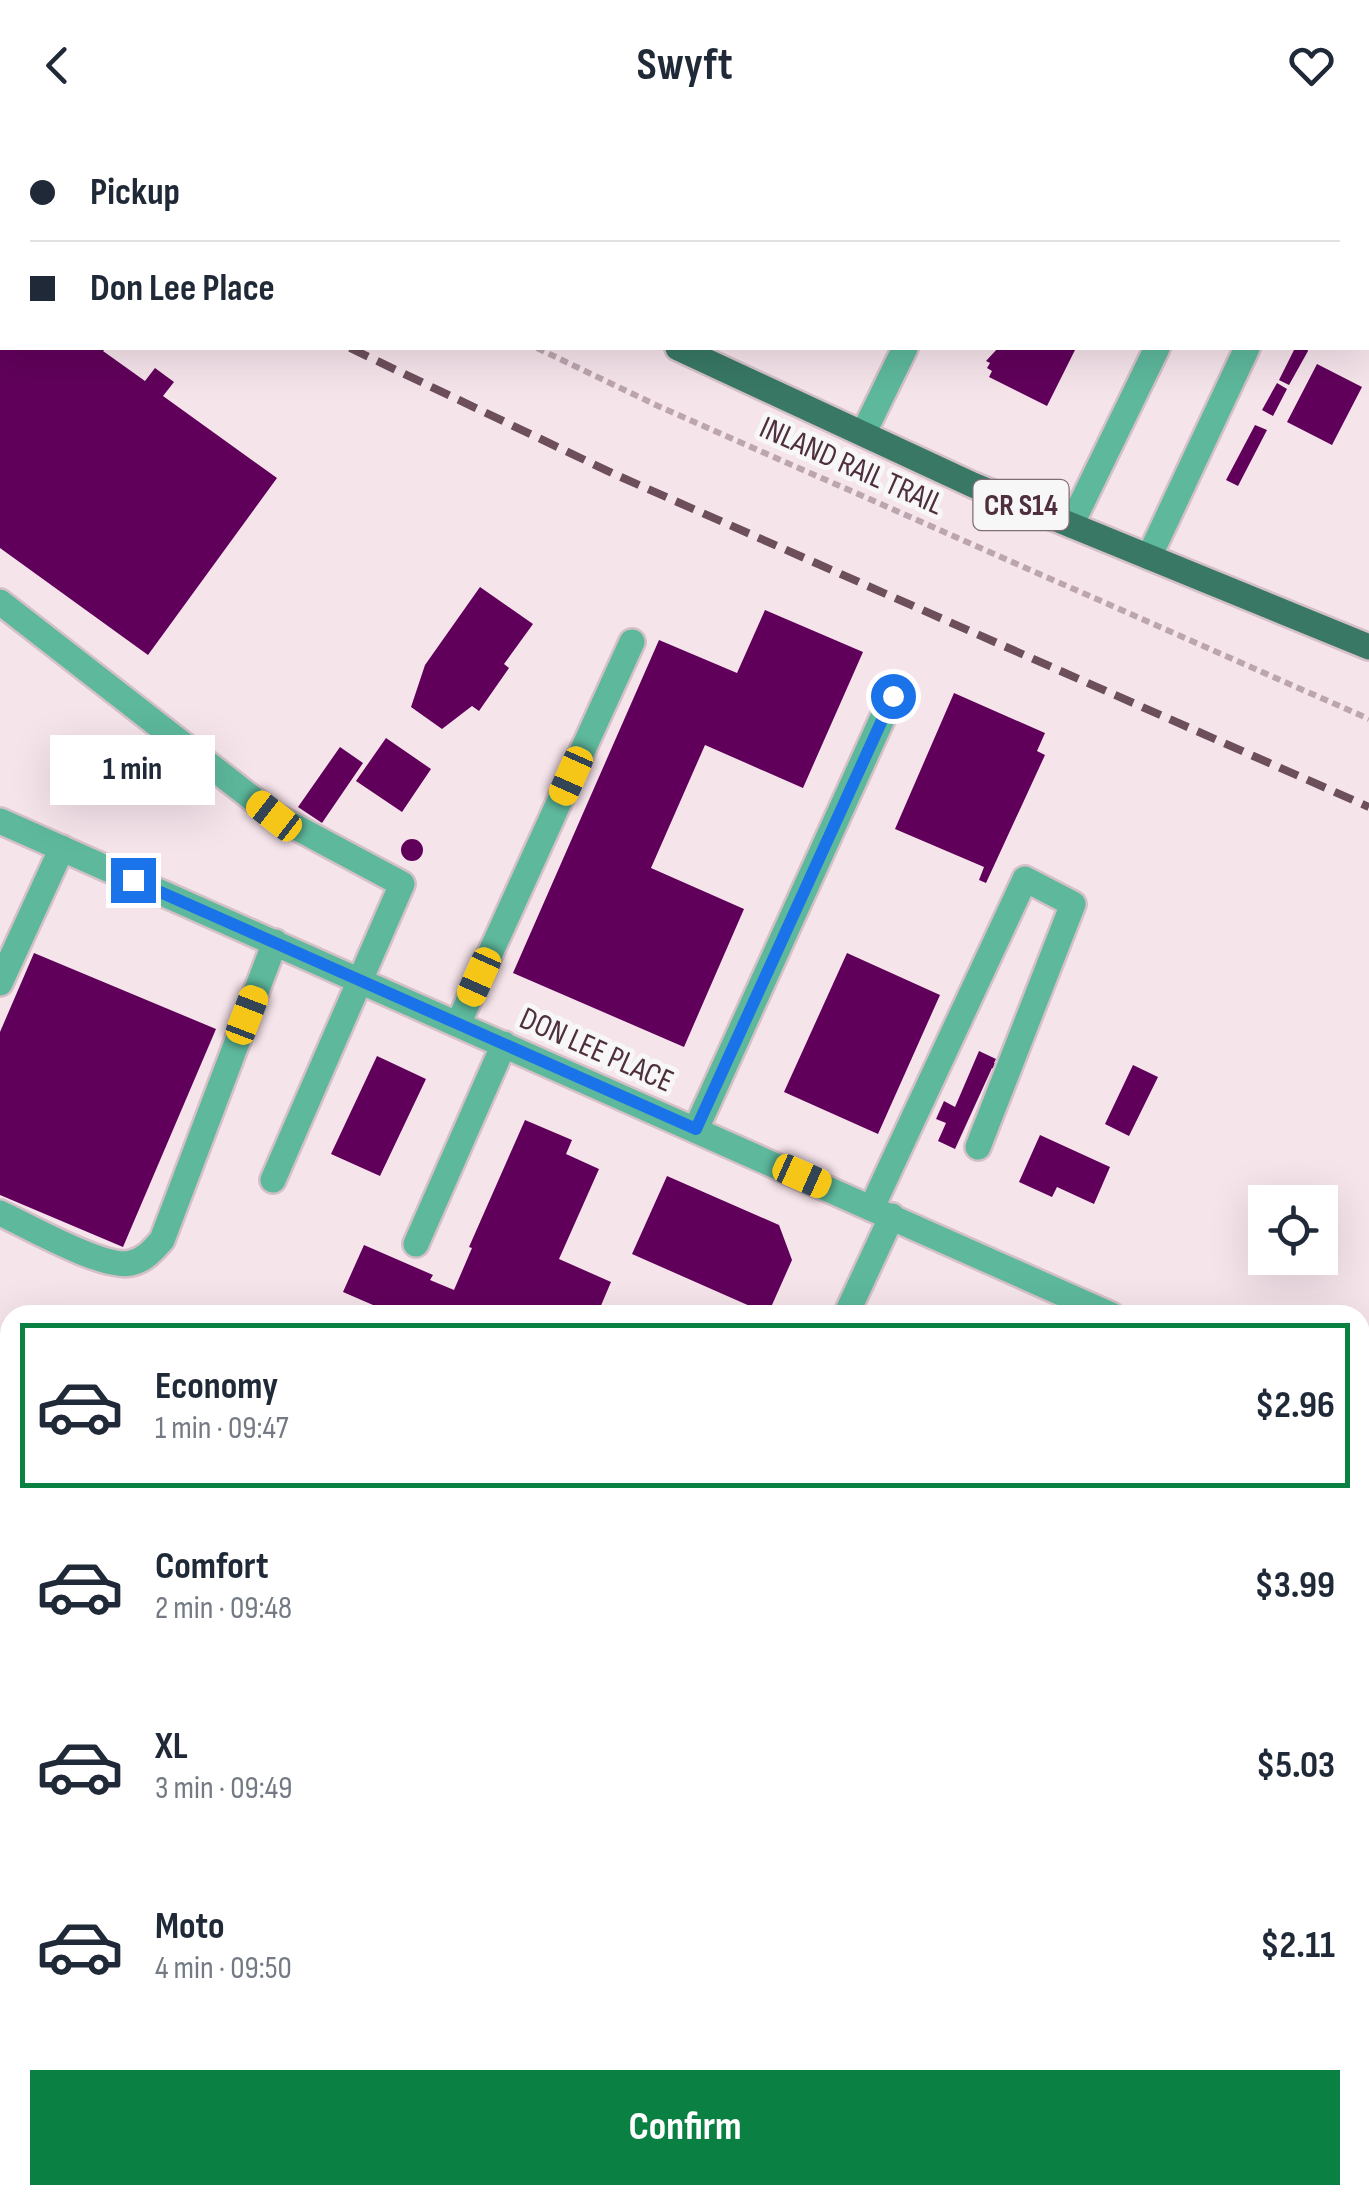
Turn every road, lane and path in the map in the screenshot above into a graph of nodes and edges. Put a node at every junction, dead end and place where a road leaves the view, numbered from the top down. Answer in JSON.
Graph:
{"nodes":[{"id":1,"x":541,"y":350,"type":"edge"},
{"id":2,"x":692,"y":350,"type":"edge"},
{"id":3,"x":903,"y":350,"type":"edge"},
{"id":4,"x":1156,"y":350,"type":"edge"},
{"id":5,"x":1246,"y":350,"type":"edge"},
{"id":6,"x":864,"y":432,"type":"junction"},
{"id":7,"x":1071,"y":525,"type":"junction"},
{"id":8,"x":1149,"y":557,"type":"junction"},
{"id":9,"x":0,"y":602,"type":"edge"},
{"id":10,"x":632,"y":642,"type":"dead end"},
{"id":11,"x":1369,"y":648,"type":"edge"},
{"id":12,"x":893,"y":696,"type":"dead end"},
{"id":13,"x":1369,"y":719,"type":"edge"},
{"id":14,"x":2,"y":826,"type":"edge"},
{"id":15,"x":62,"y":848,"type":"junction"},
{"id":16,"x":274,"y":942,"type":"junction"},
{"id":17,"x":358,"y":980,"type":"junction"},
{"id":18,"x":0,"y":984,"type":"edge"},
{"id":19,"x":458,"y":1024,"type":"junction"},
{"id":20,"x":504,"y":1044,"type":"junction"},
{"id":21,"x":696,"y":1129,"type":"junction"},
{"id":22,"x":978,"y":1147,"type":"dead end"},
{"id":23,"x":273,"y":1180,"type":"dead end"},
{"id":24,"x":882,"y":1212,"type":"junction"},
{"id":25,"x":0,"y":1213,"type":"edge"},
{"id":26,"x":416,"y":1244,"type":"dead end"},
{"id":27,"x":849,"y":1305,"type":"edge"},
{"id":28,"x":1089,"y":1305,"type":"edge"}],
"edges":[{"from":1,"to":13,"type":"path","name":"INLAND RAIL TRAIL"},
{"from":2,"to":6,"type":"main road","number":"CR S14"},
{"from":3,"to":6,"type":"street"},
{"from":4,"to":7,"type":"street"},
{"from":5,"to":8,"type":"street"},
{"from":6,"to":7,"type":"main road","number":"CR S14"},
{"from":7,"to":8,"type":"main road","number":"CR S14"},
{"from":8,"to":11,"type":"main road","number":"CR S14"},
{"from":9,"to":17,"type":"street"},
{"from":10,"to":19,"type":"street"},
{"from":12,"to":21,"type":"street"},
{"from":14,"to":15,"type":"street","name":"DON LEE PLACE"},
{"from":15,"to":16,"type":"street","name":"DON LEE PLACE"},
{"from":15,"to":18,"type":"street"},
{"from":16,"to":17,"type":"street","name":"DON LEE PLACE"},
{"from":16,"to":25,"type":"street"},
{"from":17,"to":19,"type":"street","name":"DON LEE PLACE"},
{"from":17,"to":23,"type":"street"},
{"from":19,"to":20,"type":"street","name":"DON LEE PLACE"},
{"from":20,"to":21,"type":"street","name":"DON LEE PLACE"},
{"from":20,"to":26,"type":"street"},
{"from":21,"to":24,"type":"street","name":"DON LEE PLACE"},
{"from":22,"to":24,"type":"street"},
{"from":24,"to":27,"type":"street"},
{"from":24,"to":28,"type":"street","name":"DON LEE PLACE"}]}
